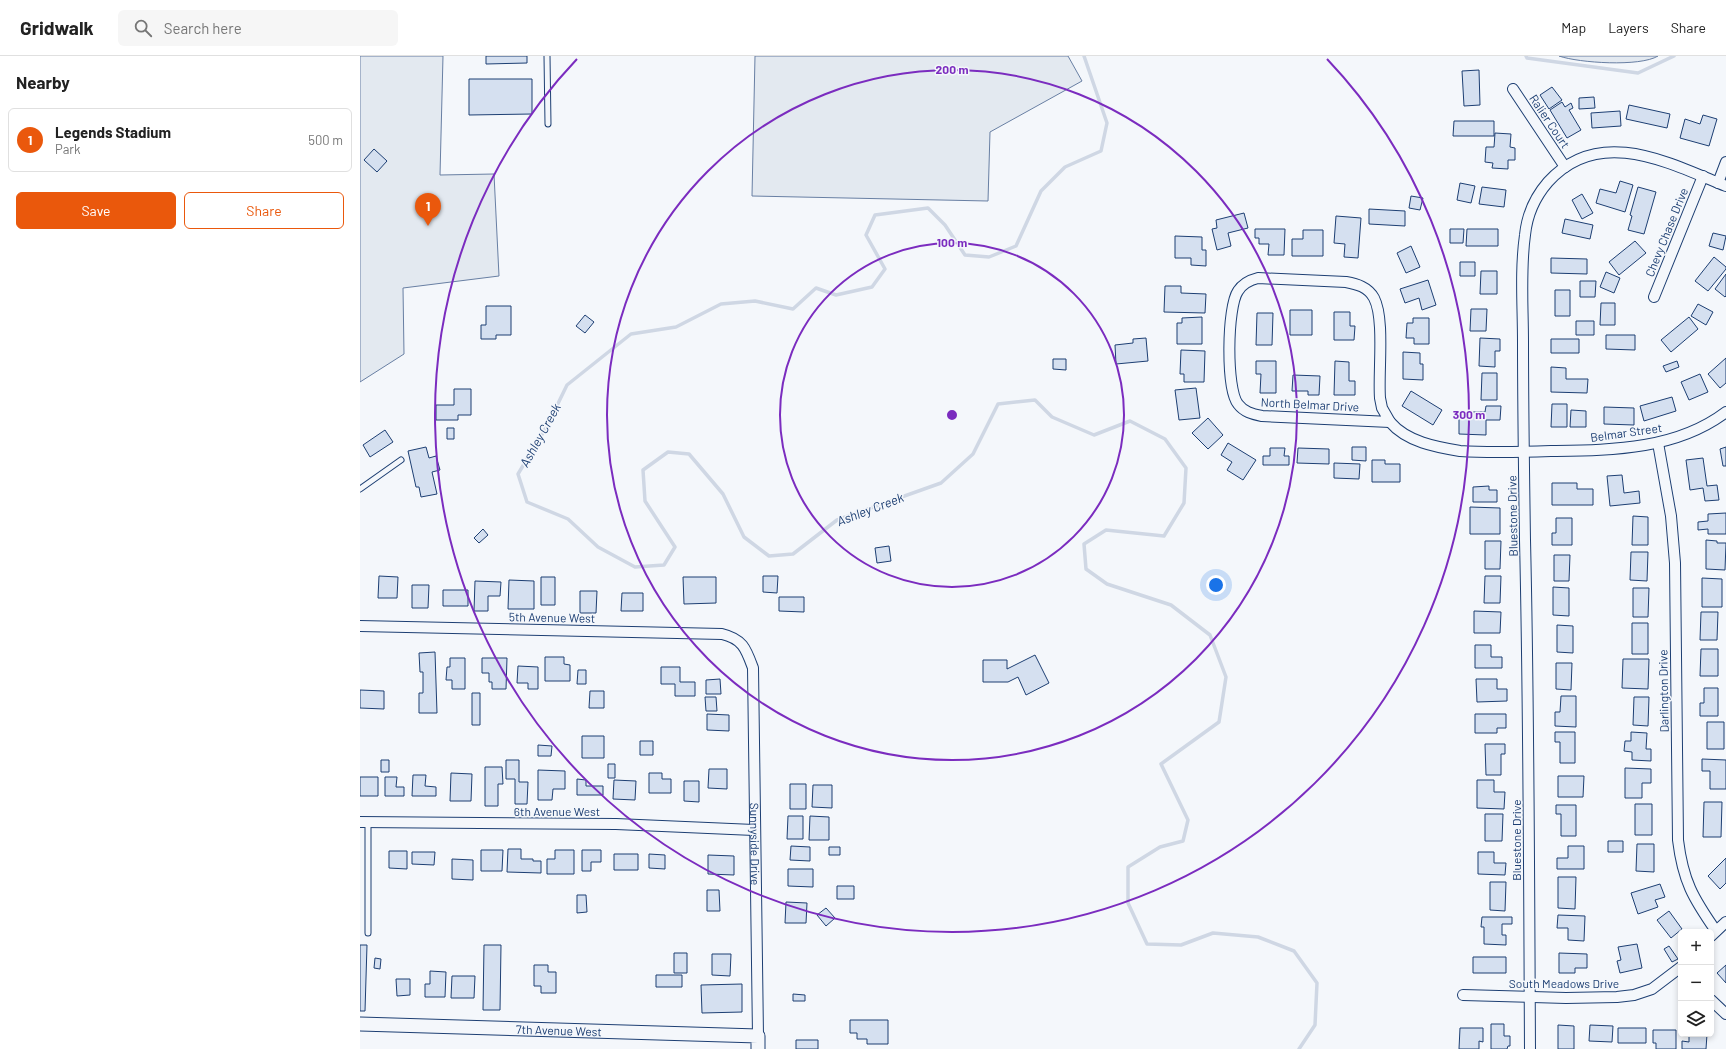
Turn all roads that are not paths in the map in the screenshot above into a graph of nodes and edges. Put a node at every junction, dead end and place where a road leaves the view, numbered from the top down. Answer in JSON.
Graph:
{"nodes":[{"id":1,"x":547,"y":56,"type":"edge"},
{"id":2,"x":1514,"y":89,"type":"dead end"},
{"id":3,"x":548,"y":124,"type":"dead end"},
{"id":4,"x":1726,"y":162,"type":"edge"},
{"id":5,"x":1565,"y":167,"type":"junction"},
{"id":6,"x":1703,"y":176,"type":"junction"},
{"id":7,"x":1722,"y":184,"type":"edge"},
{"id":8,"x":1654,"y":297,"type":"dead end"},
{"id":9,"x":1726,"y":412,"type":"edge"},
{"id":10,"x":1390,"y":422,"type":"junction"},
{"id":11,"x":1658,"y":443,"type":"junction"},
{"id":12,"x":1524,"y":452,"type":"junction"},
{"id":13,"x":401,"y":460,"type":"dead end"},
{"id":14,"x":360,"y":489,"type":"edge"},
{"id":15,"x":360,"y":626,"type":"edge"},
{"id":16,"x":741,"y":642,"type":"joint"},
{"id":17,"x":364,"y":822,"type":"edge"},
{"id":18,"x":754,"y":830,"type":"junction"},
{"id":19,"x":1726,"y":922,"type":"edge"},
{"id":20,"x":1712,"y":929,"type":"edge"},
{"id":21,"x":368,"y":933,"type":"dead end"},
{"id":22,"x":1714,"y":933,"type":"edge"},
{"id":23,"x":1678,"y":970,"type":"edge"},
{"id":24,"x":1463,"y":995,"type":"dead end"},
{"id":25,"x":1530,"y":996,"type":"junction"},
{"id":26,"x":1712,"y":1001,"type":"edge"},
{"id":27,"x":1726,"y":1014,"type":"edge"},
{"id":28,"x":360,"y":1024,"type":"edge"},
{"id":29,"x":758,"y":1043,"type":"edge"},
{"id":30,"x":1530,"y":1049,"type":"edge"}],
"edges":[{"from":1,"to":3,"type":"lane"},
{"from":2,"to":5,"type":"street","name":"Ralier Court"},
{"from":4,"to":7,"type":"street"},
{"from":5,"to":6,"type":"street","name":"Bluestone Drive"},
{"from":5,"to":12,"type":"street","name":"Bluestone Drive"},
{"from":6,"to":7,"type":"street","name":"Bluestone Drive"},
{"from":6,"to":8,"type":"street","name":"Chevy Chase Drive"},
{"from":9,"to":11,"type":"street","name":"Belmar Street"},
{"from":10,"to":10,"type":"street","name":"North Belmar Drive"},
{"from":10,"to":12,"type":"street","name":"North Belmar Drive"},
{"from":11,"to":12,"type":"street","name":"Belmar Street"},
{"from":11,"to":20,"type":"street","name":"Darlington Drive"},
{"from":12,"to":25,"type":"street","name":"Bluestone Drive"},
{"from":13,"to":14,"type":"lane"},
{"from":15,"to":16,"type":"street","name":"5th Avenue West"},
{"from":16,"to":18,"type":"street","name":"Sunnyside Drive"},
{"from":17,"to":18,"type":"street","name":"6th Avenue West"},
{"from":17,"to":21,"type":"lane"},
{"from":18,"to":29,"type":"street","name":"Sunnyside Drive"},
{"from":19,"to":22,"type":"street"},
{"from":23,"to":25,"type":"street","name":"South Meadows Drive"},
{"from":24,"to":25,"type":"street","name":"South Meadows Drive"},
{"from":25,"to":30,"type":"street","name":"Bluestone Drive"},
{"from":26,"to":27,"type":"street"},
{"from":28,"to":29,"type":"street","name":"7th Avenue West"}]}
